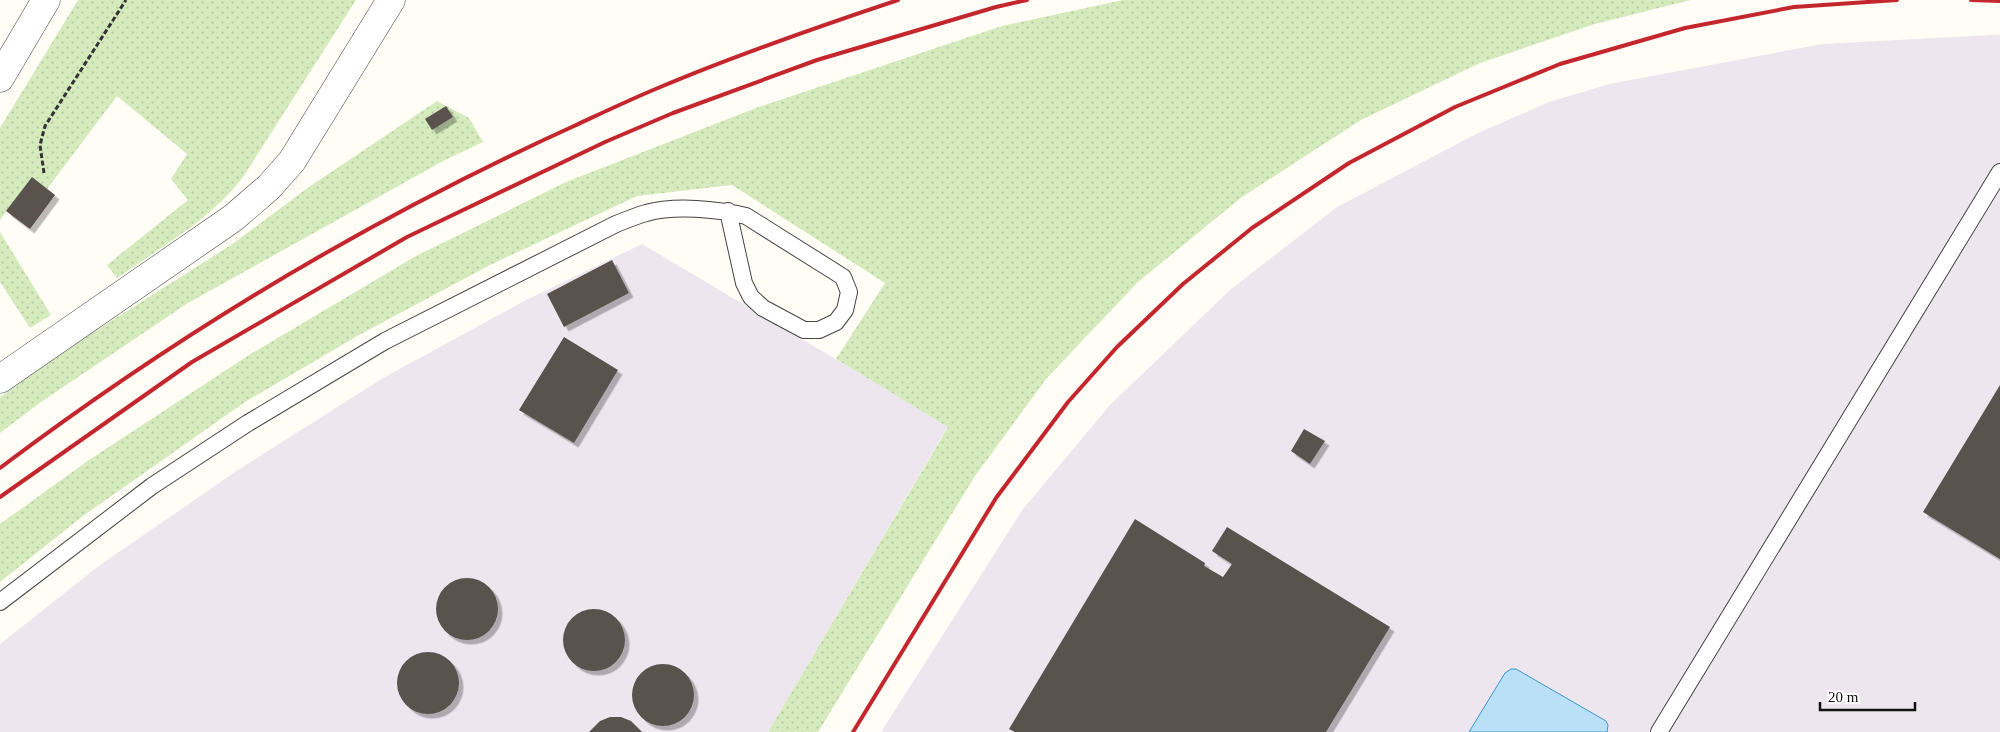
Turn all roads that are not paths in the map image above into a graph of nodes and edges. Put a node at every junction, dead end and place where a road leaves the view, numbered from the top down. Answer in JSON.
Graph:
{"nodes":[{"id":1,"x":46,"y":0,"type":"edge"},
{"id":2,"x":391,"y":0,"type":"edge"},
{"id":3,"x":0,"y":78,"type":"edge"},
{"id":4,"x":2000,"y":172,"type":"edge"},
{"id":5,"x":728,"y":211,"type":"junction"},
{"id":6,"x":0,"y":378,"type":"edge"},
{"id":7,"x":0,"y":602,"type":"edge"},
{"id":8,"x":1659,"y":732,"type":"edge"}],
"edges":[{"from":1,"to":3,"type":"street"},
{"from":2,"to":6,"type":"street"},
{"from":4,"to":8,"type":"lane"},
{"from":5,"to":5,"type":"lane"},
{"from":5,"to":7,"type":"lane"}]}
